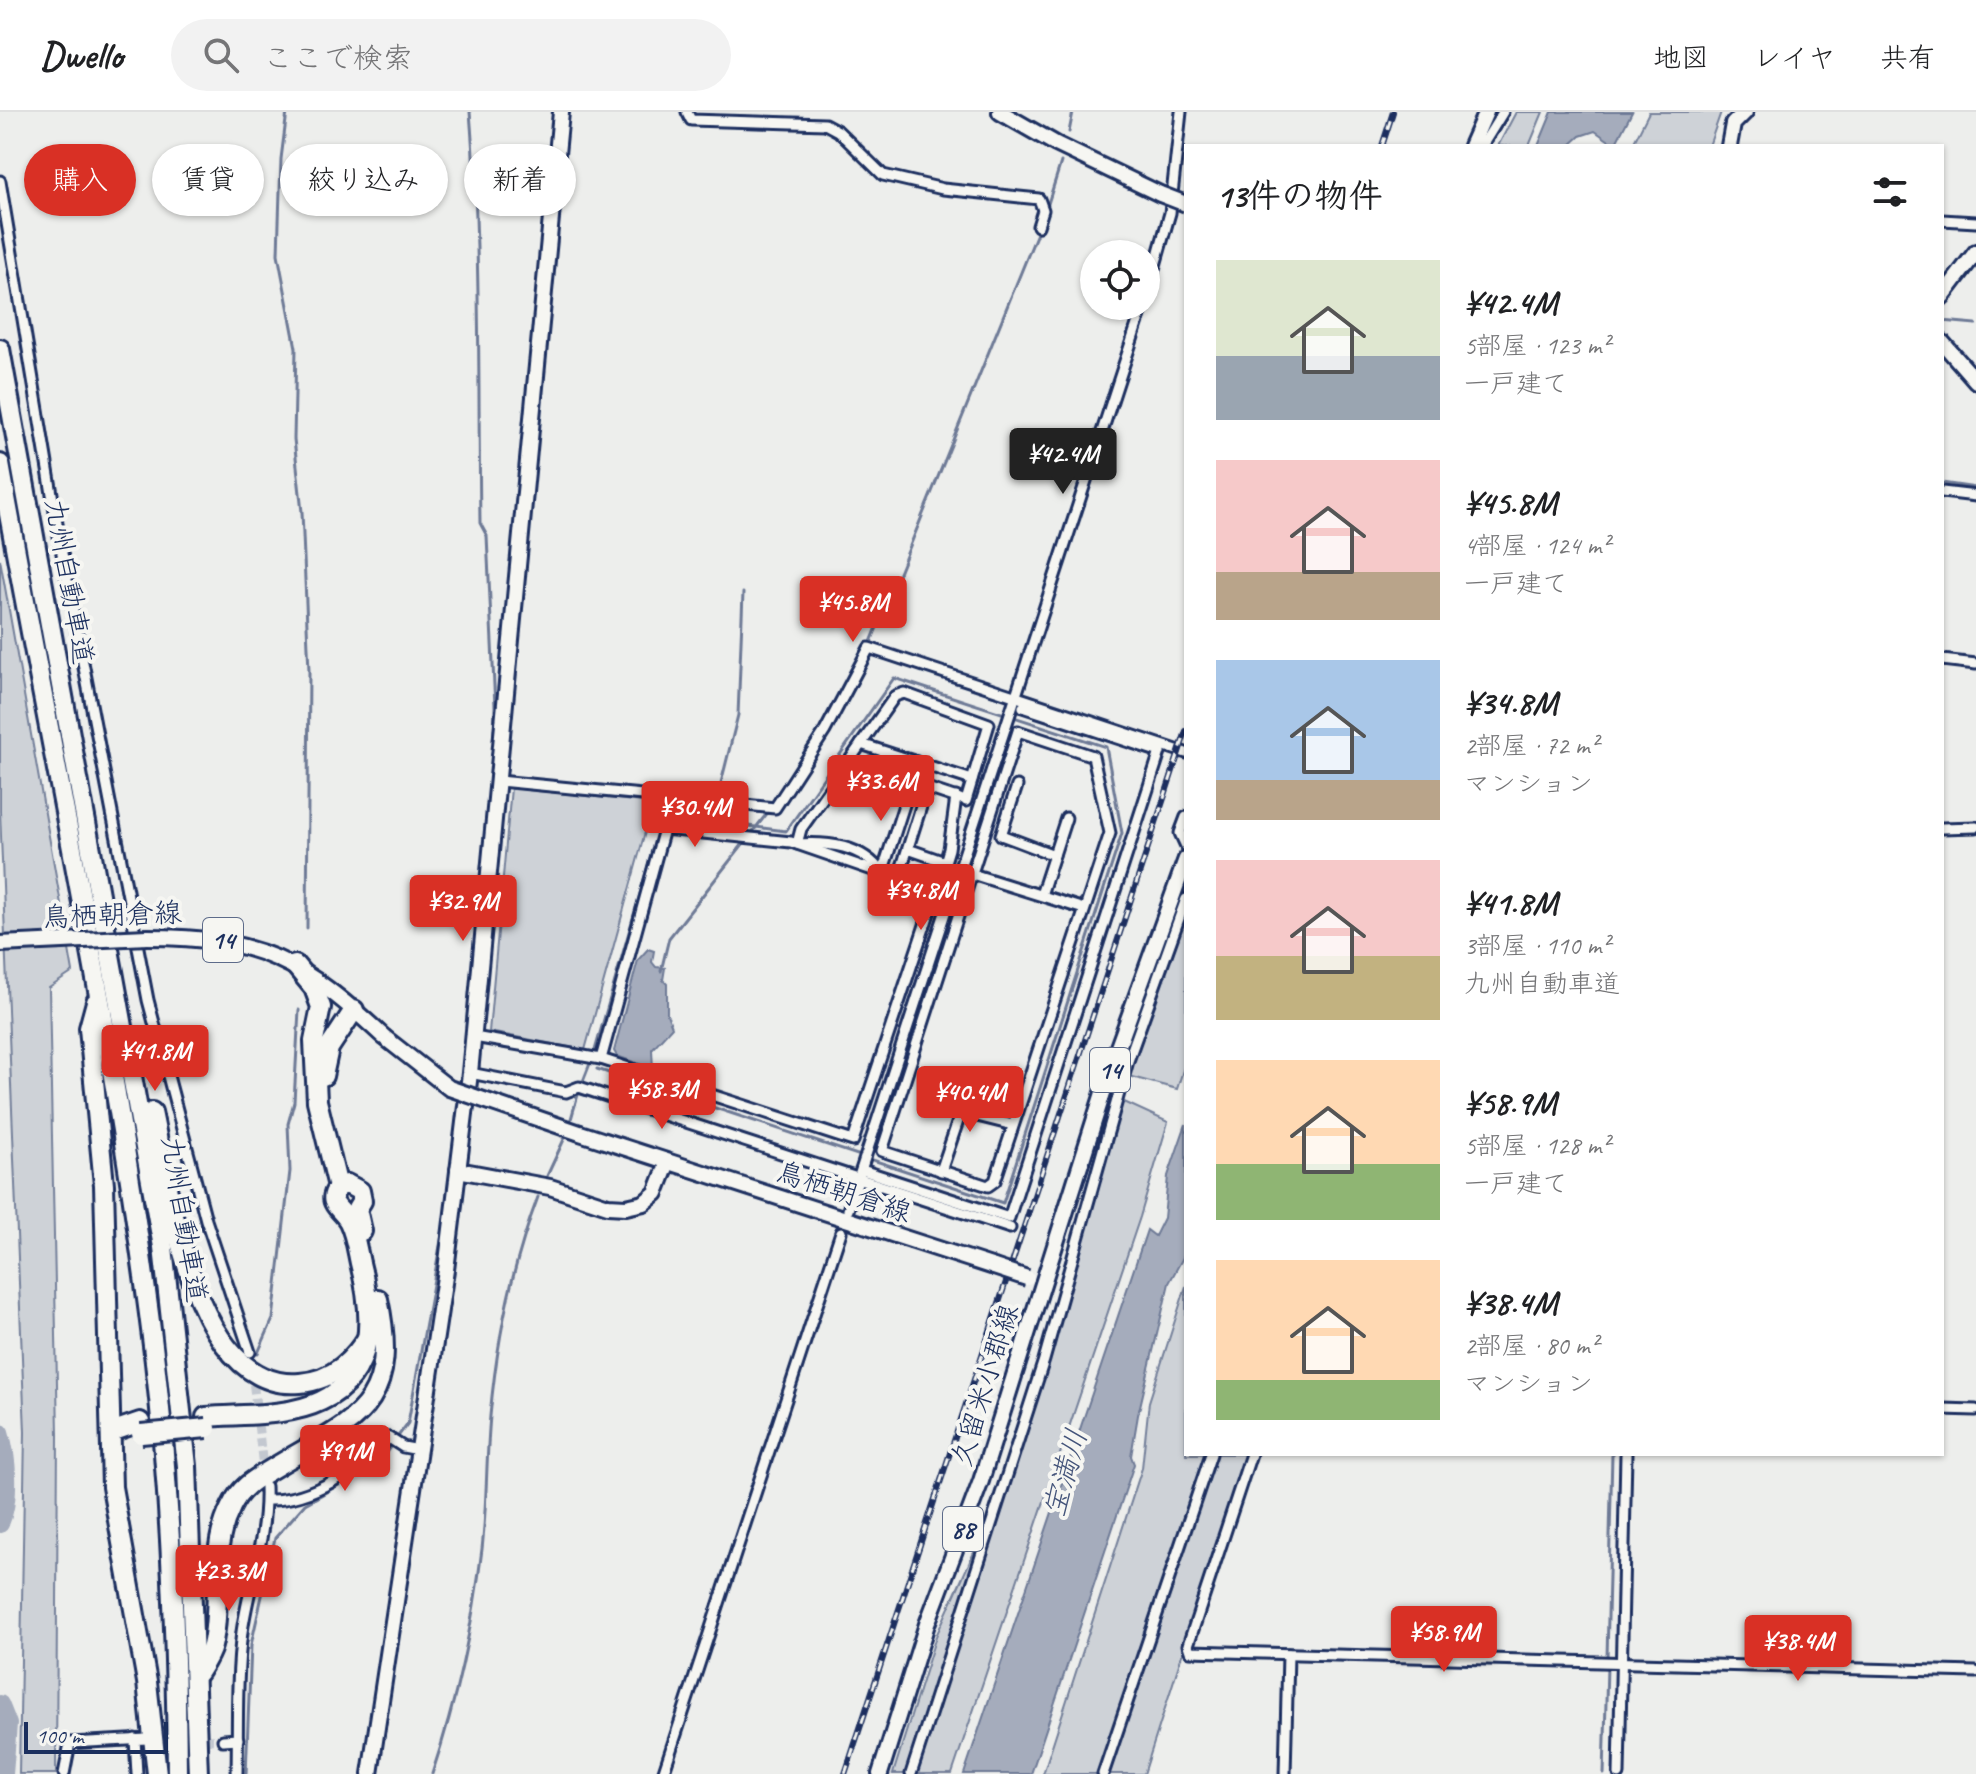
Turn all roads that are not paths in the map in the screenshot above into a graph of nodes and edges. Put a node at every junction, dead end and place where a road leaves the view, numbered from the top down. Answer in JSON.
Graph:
{"nodes":[{"id":1,"x":561,"y":112,"type":"edge"},
{"id":2,"x":687,"y":112,"type":"edge"},
{"id":3,"x":1000,"y":112,"type":"edge"},
{"id":4,"x":1181,"y":112,"type":"edge"},
{"id":5,"x":1486,"y":112,"type":"edge"},
{"id":6,"x":1503,"y":112,"type":"edge"},
{"id":7,"x":1745,"y":112,"type":"edge"},
{"id":8,"x":814,"y":117,"type":"edge"},
{"id":9,"x":1472,"y":144,"type":"edge"},
{"id":10,"x":1483,"y":144,"type":"edge"},
{"id":11,"x":1727,"y":144,"type":"edge"},
{"id":12,"x":0,"y":181,"type":"edge"},
{"id":13,"x":1184,"y":203,"type":"edge"},
{"id":14,"x":1944,"y":220,"type":"edge"},
{"id":15,"x":1976,"y":222,"type":"edge"},
{"id":16,"x":1038,"y":226,"type":"dead end"},
{"id":17,"x":1160,"y":248,"type":"edge"},
{"id":18,"x":1976,"y":252,"type":"edge"},
{"id":19,"x":1944,"y":294,"type":"edge"},
{"id":20,"x":1138,"y":320,"type":"edge"},
{"id":21,"x":1944,"y":344,"type":"edge"},
{"id":22,"x":0,"y":349,"type":"edge"},
{"id":23,"x":1976,"y":381,"type":"edge"},
{"id":24,"x":0,"y":464,"type":"edge"},
{"id":25,"x":1944,"y":492,"type":"edge"},
{"id":26,"x":1976,"y":496,"type":"edge"},
{"id":27,"x":1944,"y":660,"type":"edge"},
{"id":28,"x":1976,"y":664,"type":"edge"},
{"id":29,"x":1015,"y":697,"type":"junction"},
{"id":30,"x":1023,"y":707,"type":"dead end"},
{"id":31,"x":1112,"y":732,"type":"junction"},
{"id":32,"x":861,"y":744,"type":"junction"},
{"id":33,"x":1184,"y":752,"type":"edge"},
{"id":34,"x":849,"y":762,"type":"junction"},
{"id":35,"x":972,"y":780,"type":"junction"},
{"id":36,"x":499,"y":781,"type":"junction"},
{"id":37,"x":911,"y":783,"type":"junction"},
{"id":38,"x":1017,"y":786,"type":"dead end"},
{"id":39,"x":927,"y":788,"type":"junction"},
{"id":40,"x":961,"y":799,"type":"junction"},
{"id":41,"x":979,"y":806,"type":"junction"},
{"id":42,"x":994,"y":810,"type":"junction"},
{"id":43,"x":1066,"y":818,"type":"dead end"},
{"id":44,"x":1184,"y":822,"type":"edge"},
{"id":45,"x":1976,"y":827,"type":"edge"},
{"id":46,"x":1944,"y":828,"type":"edge"},
{"id":47,"x":1184,"y":842,"type":"edge"},
{"id":48,"x":797,"y":844,"type":"junction"},
{"id":49,"x":908,"y":849,"type":"junction"},
{"id":50,"x":1054,"y":855,"type":"junction"},
{"id":51,"x":91,"y":856,"type":"junction"},
{"id":52,"x":945,"y":862,"type":"junction"},
{"id":53,"x":1184,"y":865,"type":"edge"},
{"id":54,"x":882,"y":873,"type":"junction"},
{"id":55,"x":972,"y":874,"type":"junction"},
{"id":56,"x":898,"y":879,"type":"junction"},
{"id":57,"x":936,"y":892,"type":"junction"},
{"id":58,"x":1041,"y":895,"type":"junction"},
{"id":59,"x":1184,"y":905,"type":"edge"},
{"id":60,"x":1084,"y":909,"type":"junction"},
{"id":61,"x":0,"y":944,"type":"edge"},
{"id":62,"x":295,"y":965,"type":"junction"},
{"id":63,"x":97,"y":997,"type":"junction"},
{"id":64,"x":354,"y":1010,"type":"junction"},
{"id":65,"x":474,"y":1037,"type":"junction"},
{"id":66,"x":601,"y":1059,"type":"junction"},
{"id":67,"x":314,"y":1060,"type":"junction"},
{"id":68,"x":470,"y":1073,"type":"junction"},
{"id":69,"x":1013,"y":1125,"type":"junction"},
{"id":70,"x":668,"y":1162,"type":"junction"},
{"id":71,"x":458,"y":1170,"type":"junction"},
{"id":72,"x":941,"y":1171,"type":"junction"},
{"id":73,"x":860,"y":1174,"type":"junction"},
{"id":74,"x":343,"y":1185,"type":"junction"},
{"id":75,"x":848,"y":1210,"type":"dead end"},
{"id":76,"x":350,"y":1211,"type":"junction"},
{"id":77,"x":1010,"y":1228,"type":"dead end"},
{"id":78,"x":841,"y":1232,"type":"dead end"},
{"id":79,"x":1042,"y":1283,"type":"junction"},
{"id":80,"x":378,"y":1299,"type":"junction"},
{"id":81,"x":371,"y":1332,"type":"junction"},
{"id":82,"x":250,"y":1352,"type":"dead end"},
{"id":83,"x":1944,"y":1409,"type":"edge"},
{"id":84,"x":1976,"y":1410,"type":"edge"},
{"id":85,"x":207,"y":1423,"type":"junction"},
{"id":86,"x":111,"y":1432,"type":"junction"},
{"id":87,"x":419,"y":1450,"type":"junction"},
{"id":88,"x":1210,"y":1456,"type":"edge"},
{"id":89,"x":1250,"y":1456,"type":"edge"},
{"id":90,"x":1626,"y":1456,"type":"edge"},
{"id":91,"x":265,"y":1486,"type":"tunnel mouth"},
{"id":92,"x":266,"y":1500,"type":"junction"},
{"id":93,"x":1288,"y":1654,"type":"junction"},
{"id":94,"x":1618,"y":1662,"type":"junction"},
{"id":95,"x":1976,"y":1672,"type":"edge"},
{"id":96,"x":197,"y":1675,"type":"junction"},
{"id":97,"x":135,"y":1739,"type":"junction"},
{"id":98,"x":147,"y":1739,"type":"tunnel mouth"},
{"id":99,"x":238,"y":1739,"type":"junction"},
{"id":100,"x":223,"y":1740,"type":"tunnel mouth"},
{"id":101,"x":64,"y":1774,"type":"edge"},
{"id":102,"x":137,"y":1774,"type":"edge"},
{"id":103,"x":157,"y":1774,"type":"edge"},
{"id":104,"x":177,"y":1774,"type":"edge"},
{"id":105,"x":198,"y":1774,"type":"edge"},
{"id":106,"x":237,"y":1774,"type":"edge"},
{"id":107,"x":370,"y":1774,"type":"edge"},
{"id":108,"x":663,"y":1774,"type":"edge"},
{"id":109,"x":880,"y":1774,"type":"edge"},
{"id":110,"x":911,"y":1774,"type":"edge"},
{"id":111,"x":1103,"y":1774,"type":"edge"},
{"id":112,"x":1285,"y":1774,"type":"edge"},
{"id":113,"x":1619,"y":1774,"type":"edge"}],
"edges":[{"from":1,"to":36,"type":"main road"},
{"from":2,"to":8,"type":"street"},
{"from":3,"to":13,"type":"main road","bridge":true},
{"from":4,"to":17,"type":"street"},
{"from":5,"to":9,"type":"main road"},
{"from":6,"to":10,"type":"street"},
{"from":7,"to":11,"type":"main road"},
{"from":8,"to":16,"type":"street"},
{"from":12,"to":82,"type":"street"},
{"from":14,"to":15,"type":"street"},
{"from":18,"to":19,"type":"main road"},
{"from":20,"to":29,"type":"street"},
{"from":21,"to":23,"type":"main road"},
{"from":22,"to":51,"type":"highway","name":"九州自動車道"},
{"from":24,"to":63,"type":"highway","name":"九州自動車道"},
{"from":25,"to":26,"type":"street"},
{"from":27,"to":28,"type":"street"},
{"from":29,"to":31,"type":"street"},
{"from":29,"to":36,"type":"street"},
{"from":29,"to":41,"type":"street"},
{"from":30,"to":31,"type":"street"},
{"from":31,"to":33,"type":"street"},
{"from":31,"to":73,"type":"street"},
{"from":32,"to":34,"type":"street"},
{"from":32,"to":35,"type":"street"},
{"from":32,"to":35,"type":"street"},
{"from":34,"to":37,"type":"street"},
{"from":34,"to":48,"type":"street"},
{"from":35,"to":40,"type":"street"},
{"from":36,"to":65,"type":"main road"},
{"from":37,"to":39,"type":"street"},
{"from":37,"to":54,"type":"street"},
{"from":38,"to":50,"type":"street"},
{"from":39,"to":40,"type":"street"},
{"from":39,"to":49,"type":"street"},
{"from":40,"to":41,"type":"street"},
{"from":40,"to":52,"type":"street"},
{"from":41,"to":42,"type":"street"},
{"from":41,"to":73,"type":"street"},
{"from":42,"to":55,"type":"street"},
{"from":42,"to":60,"type":"street"},
{"from":43,"to":50,"type":"street"},
{"from":44,"to":47,"type":"street"},
{"from":45,"to":46,"type":"street"},
{"from":48,"to":54,"type":"street"},
{"from":48,"to":66,"type":"street"},
{"from":49,"to":52,"type":"street"},
{"from":49,"to":56,"type":"street"},
{"from":50,"to":58,"type":"street"},
{"from":51,"to":81,"type":"highway"},
{"from":51,"to":96,"type":"highway","name":"九州自動車道"},
{"from":52,"to":57,"type":"street"},
{"from":53,"to":79,"type":"main road","number":"14"},
{"from":54,"to":56,"type":"street"},
{"from":55,"to":58,"type":"street"},
{"from":55,"to":72,"type":"street"},
{"from":56,"to":57,"type":"street"},
{"from":57,"to":66,"type":"street"},
{"from":58,"to":60,"type":"street"},
{"from":59,"to":110,"type":"street"},
{"from":60,"to":69,"type":"street"},
{"from":61,"to":62,"type":"main road","name":"鳥栖朝倉線","number":"14","bridge":true},
{"from":62,"to":64,"type":"main road","name":"鳥栖朝倉線","number":"14"},
{"from":62,"to":67,"type":"highway"},
{"from":63,"to":86,"type":"highway"},
{"from":63,"to":104,"type":"highway","name":"九州自動車道"},
{"from":64,"to":67,"type":"highway"},
{"from":64,"to":70,"type":"main road","name":"鳥栖朝倉線","number":"14","bridge":true},
{"from":64,"to":74,"type":"highway"},
{"from":65,"to":66,"type":"street"},
{"from":65,"to":68,"type":"main road"},
{"from":67,"to":74,"type":"highway"},
{"from":68,"to":71,"type":"main road"},
{"from":68,"to":73,"type":"street"},
{"from":69,"to":72,"type":"street"},
{"from":69,"to":72,"type":"street"},
{"from":70,"to":71,"type":"main road"},
{"from":70,"to":79,"type":"main road","name":"鳥栖朝倉線","number":"14","bridge":true},
{"from":71,"to":87,"type":"main road"},
{"from":73,"to":75,"type":"street"},
{"from":73,"to":77,"type":"street"},
{"from":74,"to":76,"type":"highway"},
{"from":76,"to":80,"type":"highway"},
{"from":76,"to":81,"type":"highway"},
{"from":78,"to":108,"type":"street"},
{"from":79,"to":109,"type":"main road","name":"久留米小郡線","number":"88"},
{"from":80,"to":85,"type":"highway"},
{"from":80,"to":96,"type":"highway"},
{"from":81,"to":85,"type":"highway"},
{"from":83,"to":84,"type":"street"},
{"from":85,"to":86,"type":"highway","bridge":true},
{"from":86,"to":103,"type":"highway"},
{"from":87,"to":92,"type":"street"},
{"from":87,"to":107,"type":"main road"},
{"from":88,"to":111,"type":"street"},
{"from":89,"to":93,"type":"street"},
{"from":90,"to":94,"type":"street"},
{"from":91,"to":92,"type":"street"},
{"from":92,"to":99,"type":"street"},
{"from":93,"to":94,"type":"street"},
{"from":93,"to":112,"type":"street"},
{"from":94,"to":95,"type":"street"},
{"from":94,"to":113,"type":"street"},
{"from":96,"to":105,"type":"highway","name":"九州自動車道"},
{"from":97,"to":98,"type":"street"},
{"from":97,"to":101,"type":"street"},
{"from":97,"to":102,"type":"street"},
{"from":99,"to":100,"type":"street"},
{"from":99,"to":106,"type":"street"}]}
